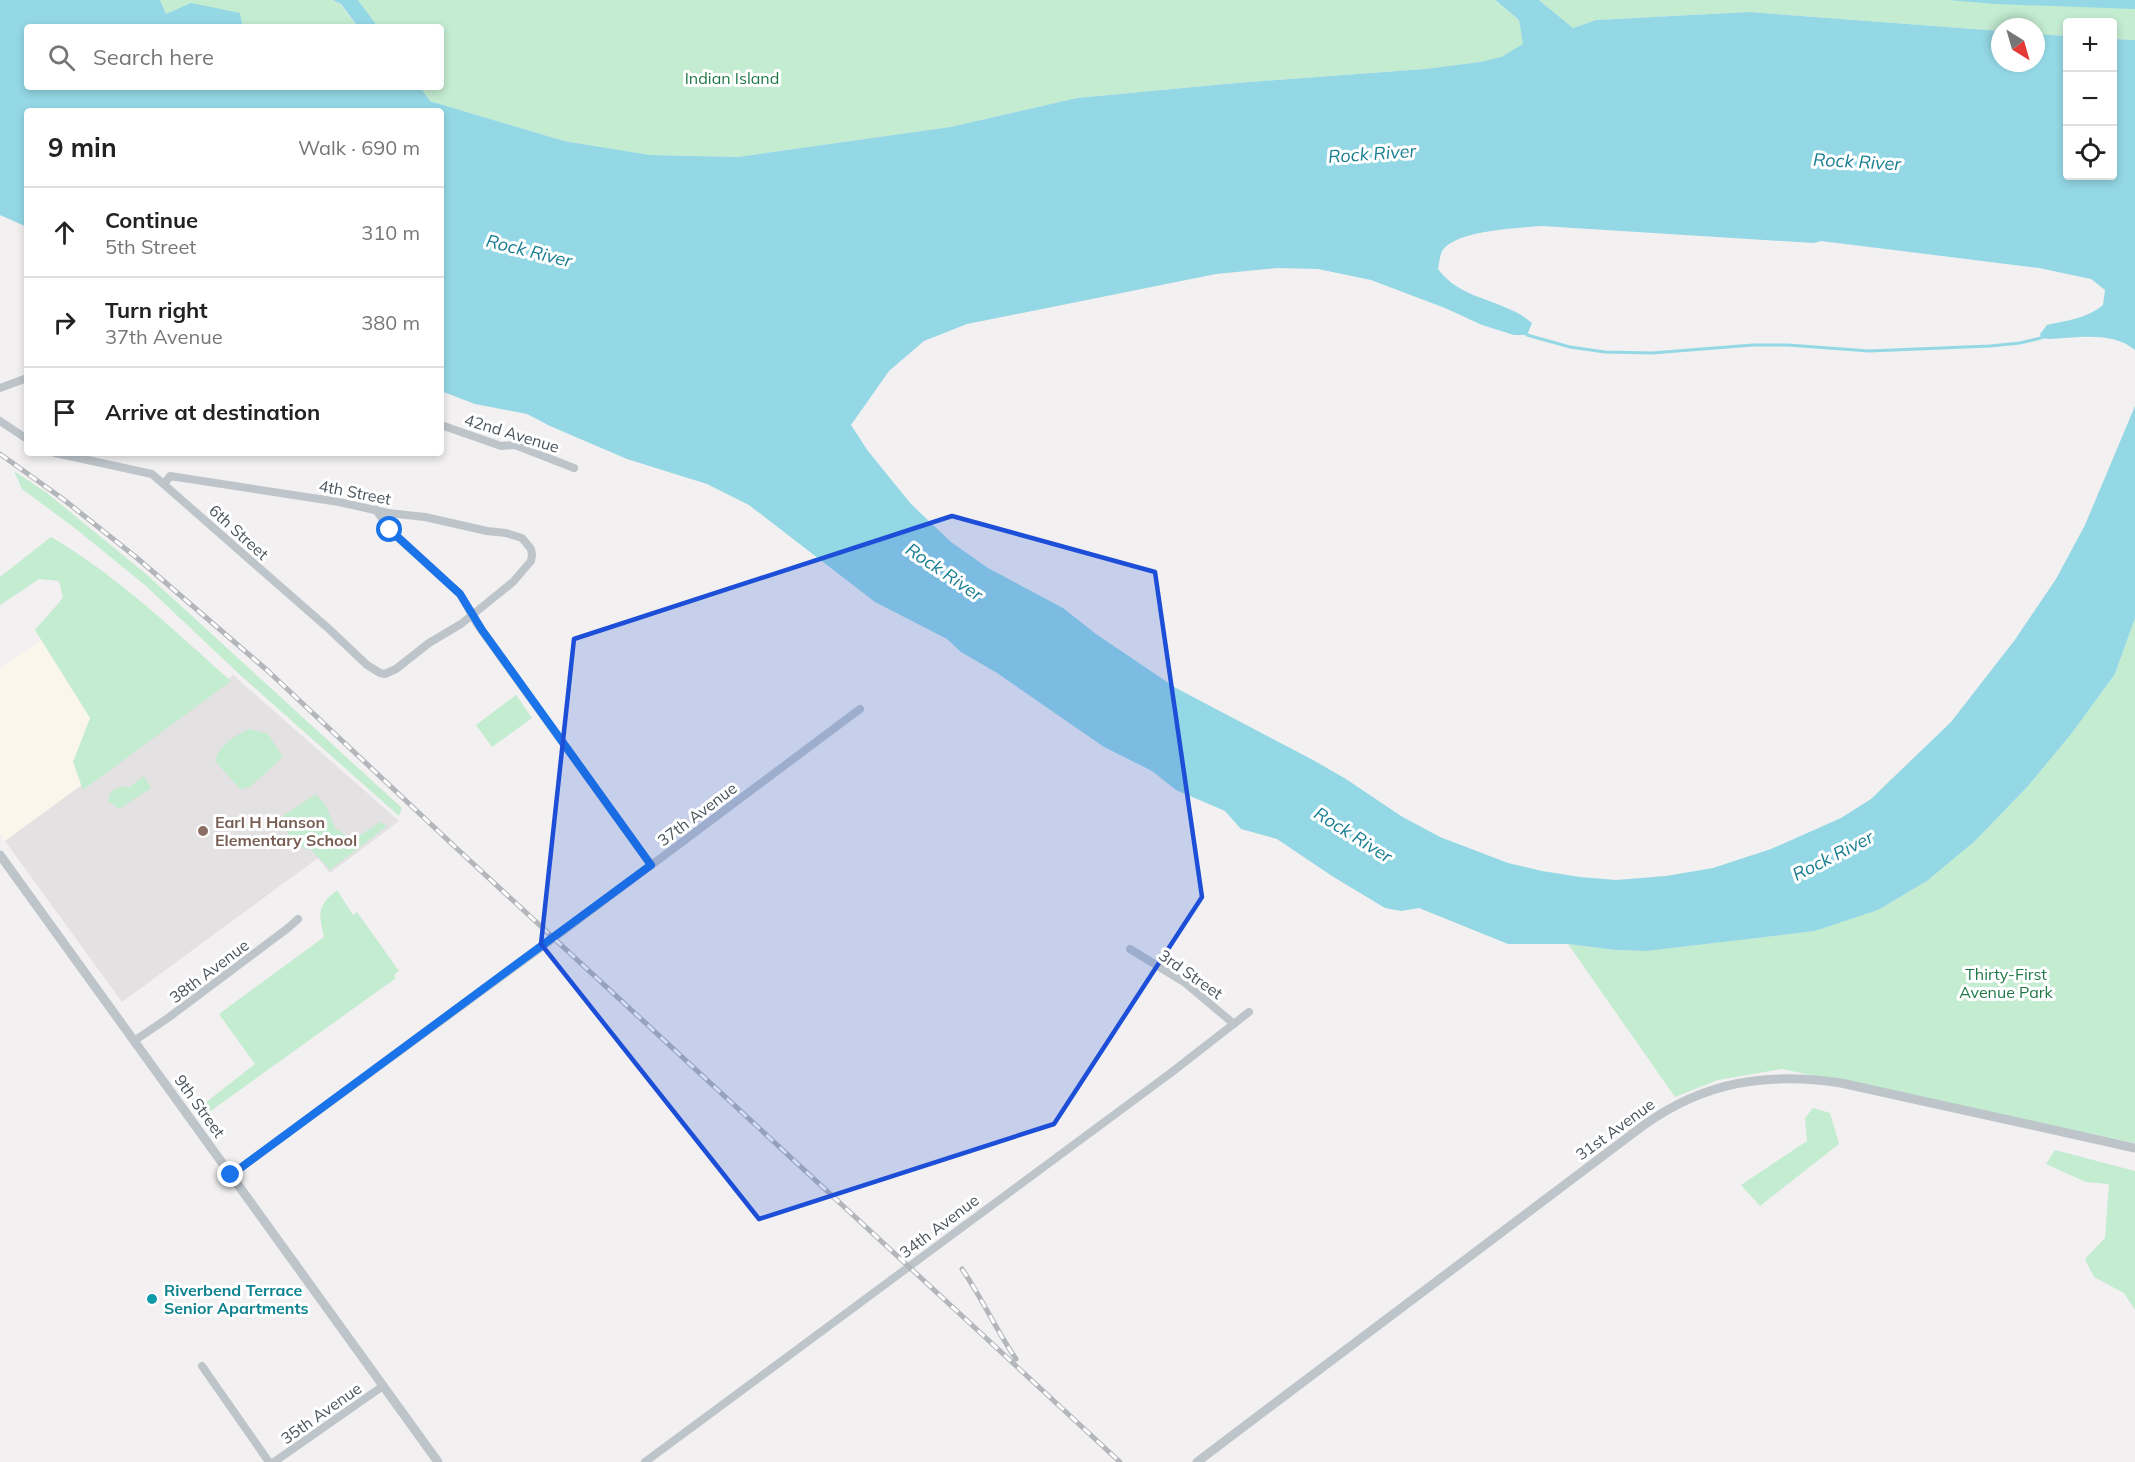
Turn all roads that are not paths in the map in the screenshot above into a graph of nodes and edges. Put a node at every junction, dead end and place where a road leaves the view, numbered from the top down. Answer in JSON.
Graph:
{"nodes":[{"id":1,"x":24,"y":379,"type":"edge"},
{"id":2,"x":0,"y":388,"type":"edge"},
{"id":3,"x":0,"y":421,"type":"edge"},
{"id":4,"x":444,"y":426,"type":"edge"},
{"id":5,"x":24,"y":437,"type":"edge"},
{"id":6,"x":71,"y":456,"type":"edge"},
{"id":7,"x":574,"y":468,"type":"dead end"},
{"id":8,"x":165,"y":483,"type":"junction"},
{"id":9,"x":376,"y":510,"type":"junction"},
{"id":10,"x":472,"y":615,"type":"junction"},
{"id":11,"x":860,"y":709,"type":"dead end"},
{"id":12,"x":0,"y":855,"type":"edge"},
{"id":13,"x":651,"y":865,"type":"junction"},
{"id":14,"x":298,"y":919,"type":"dead end"},
{"id":15,"x":1130,"y":949,"type":"dead end"},
{"id":16,"x":1249,"y":1012,"type":"dead end"},
{"id":17,"x":1234,"y":1024,"type":"junction"},
{"id":18,"x":134,"y":1041,"type":"junction"},
{"id":19,"x":2135,"y":1148,"type":"edge"},
{"id":20,"x":231,"y":1175,"type":"junction"},
{"id":21,"x":202,"y":1366,"type":"dead end"},
{"id":22,"x":383,"y":1386,"type":"junction"},
{"id":23,"x":271,"y":1462,"type":"edge"},
{"id":24,"x":438,"y":1462,"type":"edge"},
{"id":25,"x":645,"y":1462,"type":"edge"},
{"id":26,"x":1197,"y":1462,"type":"edge"}],
"edges":[{"from":1,"to":2,"type":"street"},
{"from":3,"to":5,"type":"street"},
{"from":4,"to":7,"type":"street","name":"42nd Avenue"},
{"from":6,"to":8,"type":"street","name":"6th Street"},
{"from":8,"to":9,"type":"street","name":"4th Street"},
{"from":8,"to":10,"type":"street","name":"6th Street"},
{"from":9,"to":10,"type":"street"},
{"from":9,"to":10,"type":"street","name":"4th Street"},
{"from":10,"to":13,"type":"street"},
{"from":11,"to":13,"type":"street","name":"37th Avenue"},
{"from":12,"to":18,"type":"street","name":"9th Street"},
{"from":13,"to":20,"type":"street","name":"37th Avenue"},
{"from":14,"to":18,"type":"street","name":"38th Avenue"},
{"from":15,"to":17,"type":"street","name":"3rd Street"},
{"from":16,"to":17,"type":"street","name":"34th Avenue"},
{"from":17,"to":25,"type":"street","name":"34th Avenue"},
{"from":18,"to":20,"type":"street","name":"9th Street"},
{"from":19,"to":26,"type":"street","name":"31st Avenue"},
{"from":20,"to":22,"type":"street","name":"9th Street"},
{"from":21,"to":23,"type":"street"},
{"from":22,"to":23,"type":"street","name":"35th Avenue"},
{"from":22,"to":24,"type":"street","name":"9th Street"}]}
